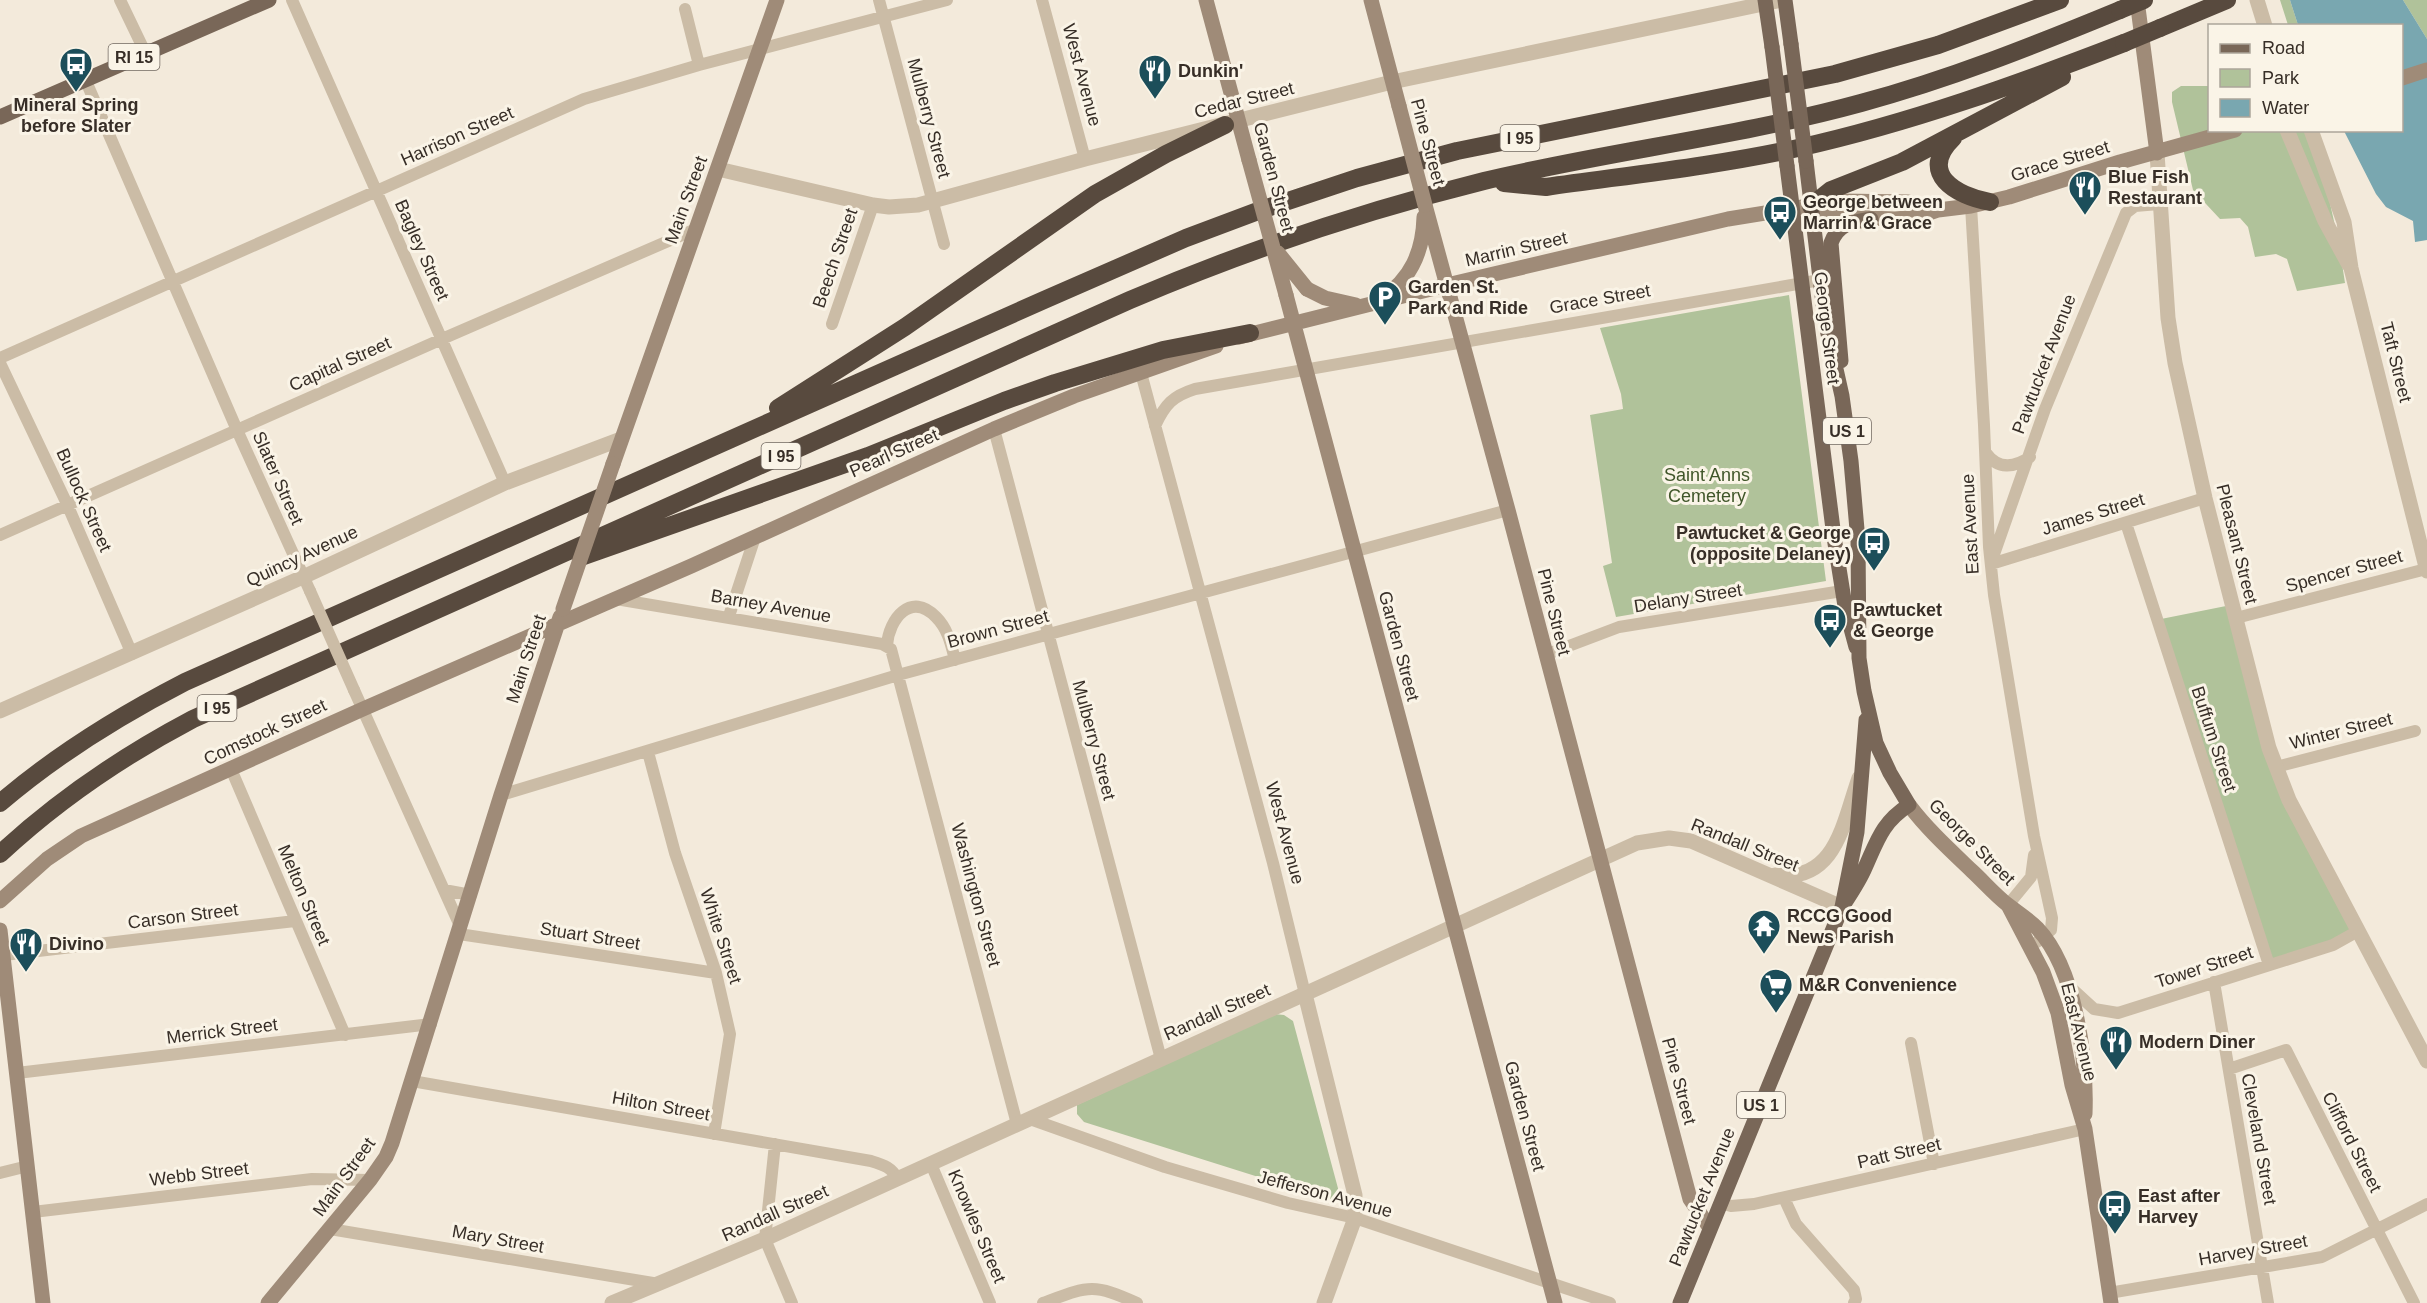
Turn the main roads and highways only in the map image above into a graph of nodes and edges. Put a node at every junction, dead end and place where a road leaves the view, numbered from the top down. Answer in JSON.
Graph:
{"nodes":[{"id":1,"x":269,"y":0,"type":"edge"},
{"id":2,"x":777,"y":0,"type":"edge"},
{"id":3,"x":1206,"y":0,"type":"edge"},
{"id":4,"x":1371,"y":0,"type":"edge"},
{"id":5,"x":1784,"y":0,"type":"edge"},
{"id":6,"x":2060,"y":0,"type":"edge"},
{"id":7,"x":2137,"y":0,"type":"edge"},
{"id":8,"x":2144,"y":0,"type":"edge"},
{"id":9,"x":2227,"y":0,"type":"edge"},
{"id":10,"x":1765,"y":2,"type":"edge"},
{"id":11,"x":2124,"y":43,"type":"junction"},
{"id":12,"x":2427,"y":70,"type":"edge"},
{"id":13,"x":2403,"y":78,"type":"edge"},
{"id":14,"x":0,"y":117,"type":"edge"},
{"id":15,"x":1232,"y":123,"type":"junction"},
{"id":16,"x":1964,"y":130,"type":"junction"},
{"id":17,"x":2229,"y":132,"type":"edge"},
{"id":18,"x":2157,"y":153,"type":"junction"},
{"id":19,"x":1485,"y":181,"type":"junction"},
{"id":20,"x":1990,"y":202,"type":"junction"},
{"id":21,"x":1425,"y":205,"type":"junction"},
{"id":22,"x":1811,"y":206,"type":"junction"},
{"id":23,"x":1792,"y":209,"type":"junction"},
{"id":24,"x":1938,"y":210,"type":"junction"},
{"id":25,"x":1871,"y":219,"type":"junction"},
{"id":26,"x":1270,"y":238,"type":"junction"},
{"id":27,"x":1447,"y":285,"type":"junction"},
{"id":28,"x":1369,"y":305,"type":"junction"},
{"id":29,"x":1293,"y":322,"type":"junction"},
{"id":30,"x":1250,"y":333,"type":"junction"},
{"id":31,"x":1846,"y":424,"type":"junction"},
{"id":32,"x":720,"y":443,"type":"junction"},
{"id":33,"x":455,"y":602,"type":"junction"},
{"id":34,"x":561,"y":615,"type":"junction"},
{"id":35,"x":1859,"y":658,"type":"junction"},
{"id":36,"x":1867,"y":708,"type":"junction"},
{"id":37,"x":0,"y":803,"type":"edge"},
{"id":38,"x":1908,"y":805,"type":"junction"},
{"id":39,"x":0,"y":854,"type":"edge"},
{"id":40,"x":0,"y":901,"type":"edge"},
{"id":41,"x":2008,"y":906,"type":"junction"},
{"id":42,"x":1842,"y":907,"type":"junction"},
{"id":43,"x":0,"y":930,"type":"edge"},
{"id":44,"x":2044,"y":937,"type":"joint"},
{"id":45,"x":5,"y":1008,"type":"edge"},
{"id":46,"x":2085,"y":1129,"type":"junction"},
{"id":47,"x":1710,"y":1228,"type":"junction"},
{"id":48,"x":2110,"y":1298,"type":"edge"},
{"id":49,"x":43,"y":1303,"type":"edge"},
{"id":50,"x":268,"y":1303,"type":"edge"},
{"id":51,"x":1555,"y":1303,"type":"edge"},
{"id":52,"x":1680,"y":1303,"type":"edge"}],
"edges":[{"from":1,"to":14,"type":"main road","number":"RI 15"},
{"from":2,"to":34,"type":"main road","name":"Main Street","bridge":true},
{"from":3,"to":15,"type":"main road","name":"Garden Street"},
{"from":4,"to":21,"type":"main road","name":"Pine Street","bridge":true},
{"from":5,"to":22,"type":"main road","name":"George Street","bridge":true},
{"from":6,"to":32,"type":"highway","number":"I 95"},
{"from":7,"to":18,"type":"main road","name":"Pleasant Street"},
{"from":8,"to":19,"type":"highway","number":"I 95","bridge":true},
{"from":9,"to":11,"type":"highway","bridge":true},
{"from":10,"to":23,"type":"main road","name":"George Street","number":"US 1","bridge":true},
{"from":11,"to":16,"type":"highway"},
{"from":11,"to":19,"type":"highway"},
{"from":12,"to":13,"type":"main road"},
{"from":15,"to":26,"type":"main road","name":"Garden Street","bridge":true},
{"from":15,"to":32,"type":"highway"},
{"from":16,"to":20,"type":"highway"},
{"from":16,"to":22,"type":"highway"},
{"from":17,"to":18,"type":"main road","name":"Grace Street"},
{"from":18,"to":20,"type":"main road","name":"Grace Street"},
{"from":19,"to":33,"type":"highway","number":"I 95"},
{"from":20,"to":24,"type":"main road","name":"Grace Street"},
{"from":21,"to":27,"type":"main road","name":"Pine Street"},
{"from":21,"to":28,"type":"main road"},
{"from":22,"to":23,"type":"main road","name":"Grace Street"},
{"from":22,"to":24,"type":"main road","name":"Grace Street"},
{"from":22,"to":25,"type":"main road","name":"Grace Street"},
{"from":22,"to":31,"type":"main road","name":"George Street","number":"US 1"},
{"from":23,"to":27,"type":"main road","name":"Marrin Street"},
{"from":23,"to":35,"type":"main road","name":"George Street","number":"US 1"},
{"from":24,"to":25,"type":"main road","name":"Grace Street"},
{"from":25,"to":31,"type":"main road"},
{"from":26,"to":28,"type":"main road","bridge":true},
{"from":26,"to":29,"type":"main road","name":"Garden Street","bridge":true},
{"from":27,"to":28,"type":"main road","name":"Marrin Street"},
{"from":27,"to":47,"type":"main road","name":"Pine Street"},
{"from":28,"to":29,"type":"main road","name":"Marrin Street"},
{"from":29,"to":30,"type":"main road","name":"Marrin Street"},
{"from":29,"to":51,"type":"main road","name":"Garden Street"},
{"from":30,"to":33,"type":"highway"},
{"from":30,"to":34,"type":"main road","name":"Pearl Street"},
{"from":31,"to":35,"type":"main road","name":"George Street","number":"US 1"},
{"from":32,"to":37,"type":"highway","number":"I 95"},
{"from":33,"to":39,"type":"highway","number":"I 95"},
{"from":34,"to":40,"type":"main road","name":"Comstock Street"},
{"from":34,"to":50,"type":"main road","name":"Main Street"},
{"from":35,"to":36,"type":"main road","name":"George Street","number":"US 1"},
{"from":36,"to":38,"type":"main road","name":"George Street","number":"US 1"},
{"from":36,"to":42,"type":"main road","name":"Pawtucket Avenue","number":"US 1"},
{"from":38,"to":41,"type":"main road","name":"George Street"},
{"from":38,"to":42,"type":"main road","name":"Pawtucket Avenue","number":"US 1"},
{"from":41,"to":44,"type":"main road","name":"George Street"},
{"from":41,"to":46,"type":"main road","name":"East Avenue"},
{"from":42,"to":47,"type":"main road","name":"Pawtucket Avenue","number":"US 1"},
{"from":43,"to":45,"type":"main road"},
{"from":44,"to":46,"type":"main road","name":"East Avenue"},
{"from":45,"to":49,"type":"main road"},
{"from":46,"to":48,"type":"main road","name":"East Avenue"},
{"from":47,"to":52,"type":"main road","name":"Pawtucket Avenue","number":"US 1"}]}
